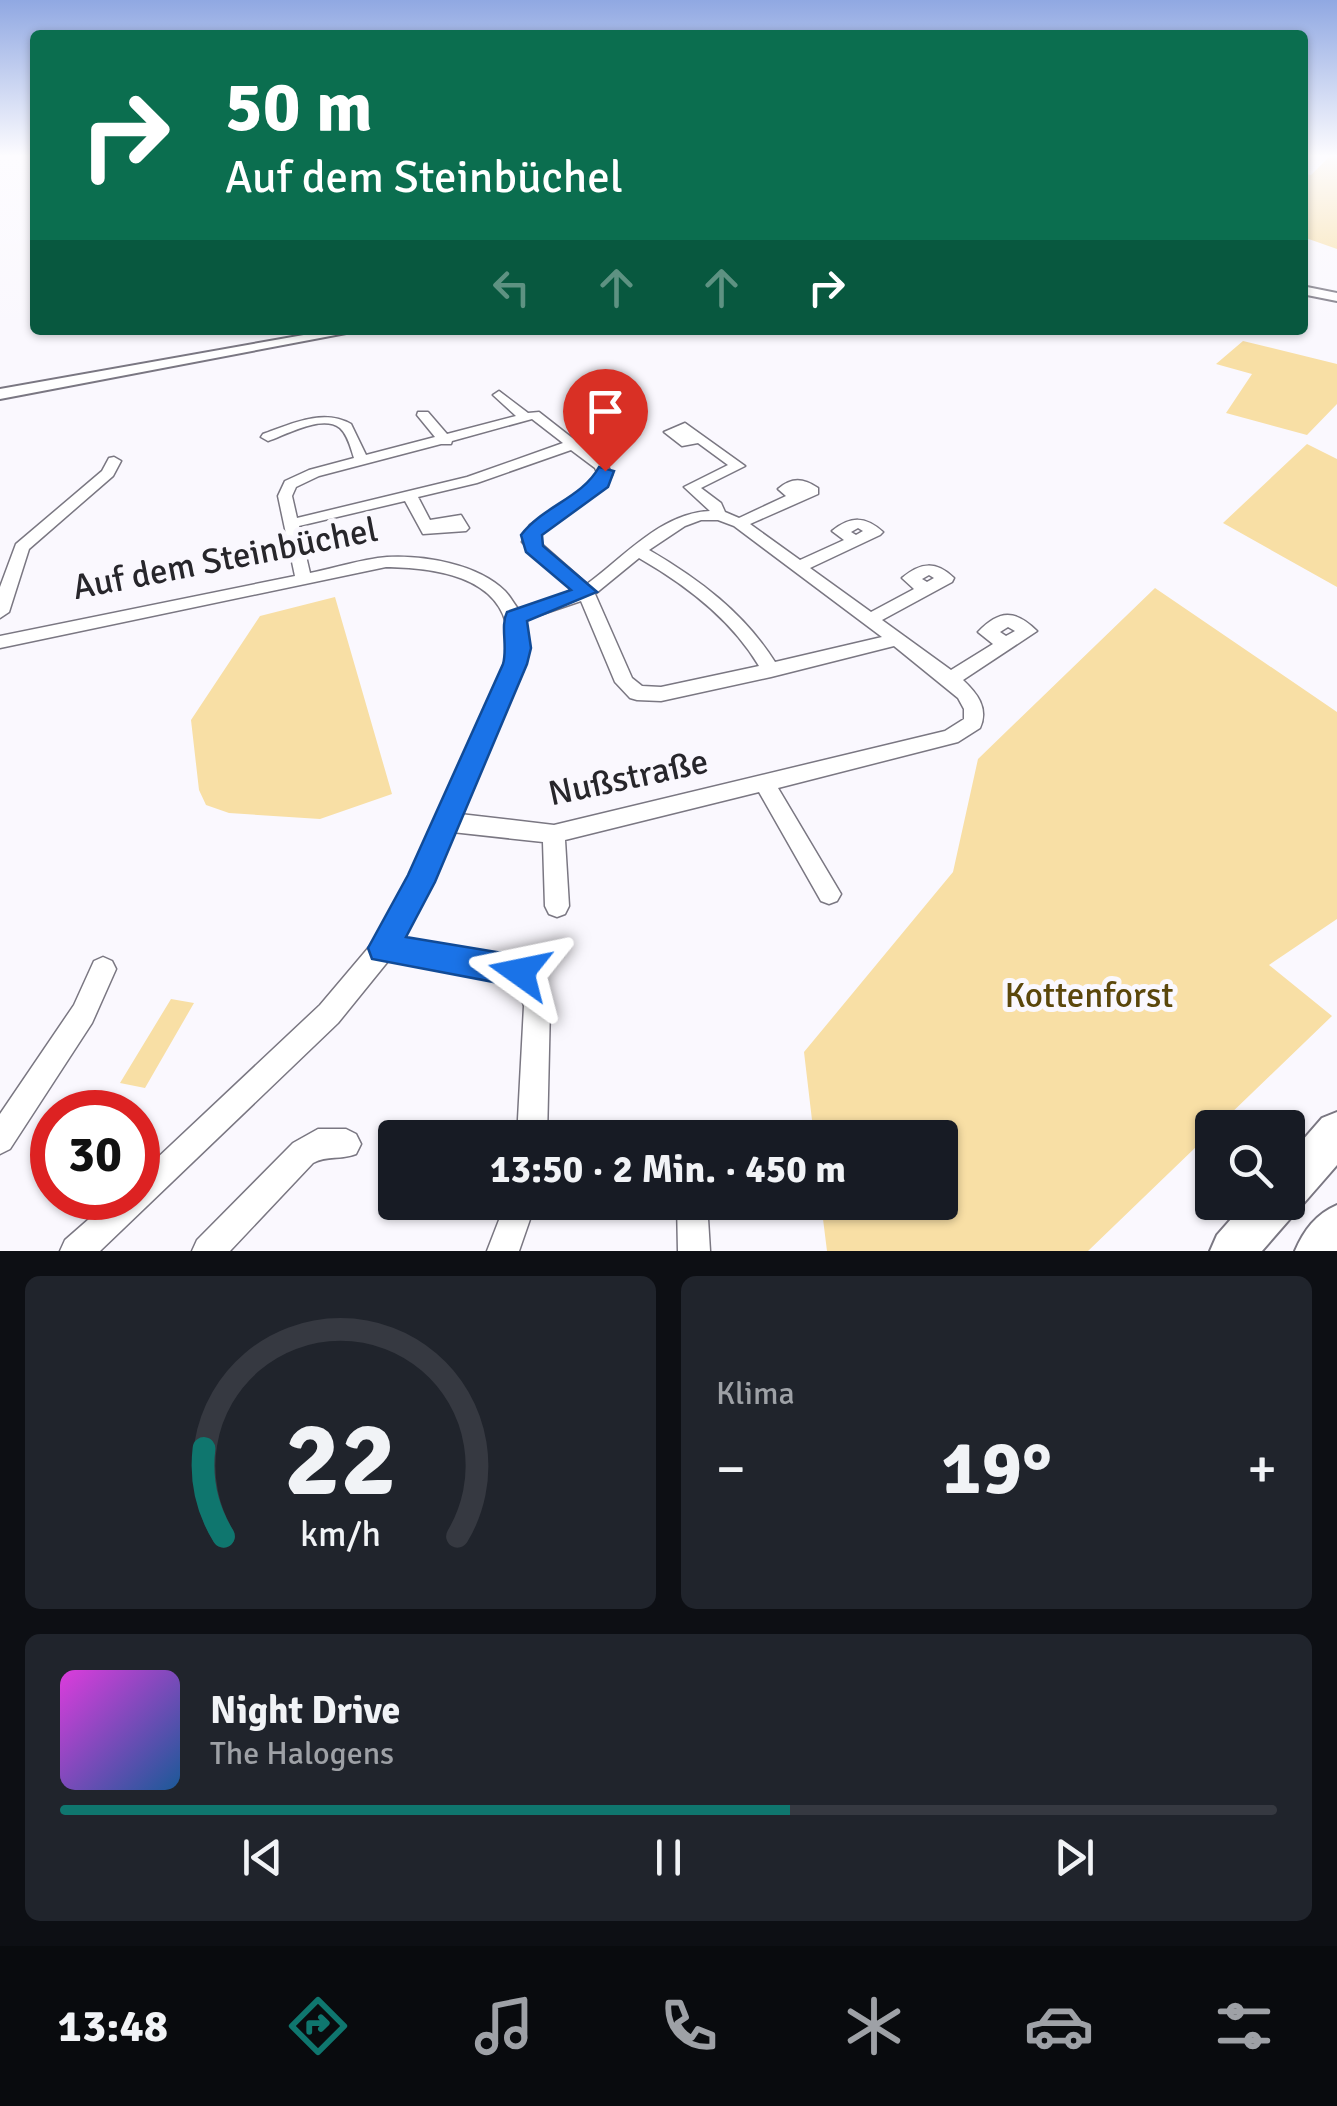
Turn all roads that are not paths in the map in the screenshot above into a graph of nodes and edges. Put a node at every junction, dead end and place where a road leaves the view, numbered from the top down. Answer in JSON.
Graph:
{"nodes":[{"id":1,"x":1308,"y":291,"type":"edge"},
{"id":2,"x":1337,"y":297,"type":"edge"},
{"id":3,"x":327,"y":335,"type":"edge"},
{"id":4,"x":0,"y":394,"type":"edge"},
{"id":5,"x":499,"y":396,"type":"dead end"},
{"id":6,"x":423,"y":414,"type":"dead end"},
{"id":7,"x":524,"y":416,"type":"junction"},
{"id":8,"x":268,"y":437,"type":"dead end"},
{"id":9,"x":697,"y":439,"type":"dead end"},
{"id":10,"x":446,"y":440,"type":"junction"},
{"id":11,"x":574,"y":444,"type":"junction"},
{"id":12,"x":114,"y":462,"type":"dead end"},
{"id":13,"x":362,"y":462,"type":"junction"},
{"id":14,"x":411,"y":496,"type":"junction"},
{"id":15,"x":797,"y":498,"type":"dead end"},
{"id":16,"x":718,"y":514,"type":"junction"},
{"id":17,"x":739,"y":523,"type":"junction"},
{"id":18,"x":291,"y":524,"type":"junction"},
{"id":19,"x":426,"y":525,"type":"dead end"},
{"id":20,"x":855,"y":541,"type":"dead end"},
{"id":21,"x":641,"y":552,"type":"junction"},
{"id":22,"x":798,"y":567,"type":"junction"},
{"id":23,"x":303,"y":576,"type":"junction"},
{"id":24,"x":926,"y":589,"type":"dead end"},
{"id":25,"x":586,"y":592,"type":"junction"},
{"id":26,"x":0,"y":612,"type":"edge"},
{"id":27,"x":515,"y":617,"type":"junction"},
{"id":28,"x":868,"y":620,"type":"junction"},
{"id":29,"x":893,"y":638,"type":"junction"},
{"id":30,"x":0,"y":642,"type":"edge"},
{"id":31,"x":1006,"y":644,"type":"dead end"},
{"id":32,"x":770,"y":671,"type":"junction"},
{"id":33,"x":950,"y":680,"type":"junction"},
{"id":34,"x":764,"y":783,"type":"junction"},
{"id":35,"x":446,"y":822,"type":"junction"},
{"id":36,"x":554,"y":834,"type":"junction"},
{"id":37,"x":828,"y":894,"type":"dead end"},
{"id":38,"x":558,"y":906,"type":"dead end"},
{"id":39,"x":384,"y":948,"type":"junction"},
{"id":40,"x":102,"y":969,"type":"dead end"},
{"id":41,"x":533,"y":1120,"type":"edge"},
{"id":42,"x":1337,"y":1133,"type":"edge"},
{"id":43,"x":0,"y":1139,"type":"edge"},
{"id":44,"x":346,"y":1144,"type":"dead end"},
{"id":45,"x":1305,"y":1170,"type":"edge"},
{"id":46,"x":160,"y":1175,"type":"edge"},
{"id":47,"x":111,"y":1220,"type":"edge"},
{"id":48,"x":515,"y":1220,"type":"edge"},
{"id":49,"x":693,"y":1220,"type":"edge"},
{"id":50,"x":1260,"y":1220,"type":"edge"},
{"id":51,"x":1337,"y":1227,"type":"edge"},
{"id":52,"x":76,"y":1251,"type":"edge"},
{"id":53,"x":208,"y":1251,"type":"edge"},
{"id":54,"x":503,"y":1251,"type":"edge"},
{"id":55,"x":694,"y":1251,"type":"edge"},
{"id":56,"x":1234,"y":1251,"type":"edge"},
{"id":57,"x":1318,"y":1251,"type":"edge"}],
"edges":[{"from":1,"to":2,"type":"main road"},
{"from":3,"to":4,"type":"main road"},
{"from":5,"to":7,"type":"street"},
{"from":6,"to":10,"type":"street"},
{"from":7,"to":10,"type":"street"},
{"from":7,"to":11,"type":"street"},
{"from":8,"to":13,"type":"street"},
{"from":9,"to":16,"type":"street"},
{"from":10,"to":13,"type":"street"},
{"from":11,"to":14,"type":"street"},
{"from":11,"to":25,"type":"street"},
{"from":12,"to":26,"type":"street"},
{"from":13,"to":18,"type":"street"},
{"from":14,"to":18,"type":"street"},
{"from":14,"to":19,"type":"street"},
{"from":15,"to":17,"type":"street"},
{"from":16,"to":17,"type":"street","name":"Nußstraße"},
{"from":16,"to":21,"type":"street"},
{"from":17,"to":22,"type":"street","name":"Nußstraße"},
{"from":18,"to":23,"type":"street"},
{"from":20,"to":22,"type":"street"},
{"from":21,"to":25,"type":"street"},
{"from":21,"to":32,"type":"street"},
{"from":22,"to":28,"type":"street","name":"Nußstraße"},
{"from":23,"to":27,"type":"street","name":"Auf dem Steinbüchel"},
{"from":23,"to":30,"type":"street","name":"Auf dem Steinbüchel"},
{"from":24,"to":28,"type":"street"},
{"from":25,"to":27,"type":"street"},
{"from":25,"to":32,"type":"street"},
{"from":27,"to":35,"type":"street"},
{"from":28,"to":29,"type":"street","name":"Nußstraße"},
{"from":29,"to":32,"type":"street"},
{"from":29,"to":33,"type":"street","name":"Nußstraße"},
{"from":31,"to":33,"type":"street"},
{"from":33,"to":34,"type":"street","name":"Nußstraße"},
{"from":34,"to":36,"type":"street","name":"Nußstraße"},
{"from":34,"to":37,"type":"street"},
{"from":35,"to":36,"type":"street","name":"Nußstraße"},
{"from":35,"to":39,"type":"street"},
{"from":36,"to":38,"type":"street"},
{"from":39,"to":41,"type":"street"},
{"from":39,"to":46,"type":"street"},
{"from":40,"to":43,"type":"street"},
{"from":42,"to":45,"type":"highway"},
{"from":44,"to":53,"type":"street"},
{"from":47,"to":52,"type":"street"},
{"from":48,"to":54,"type":"street"},
{"from":49,"to":55,"type":"street"},
{"from":50,"to":56,"type":"highway"},
{"from":51,"to":57,"type":"highway"}]}
